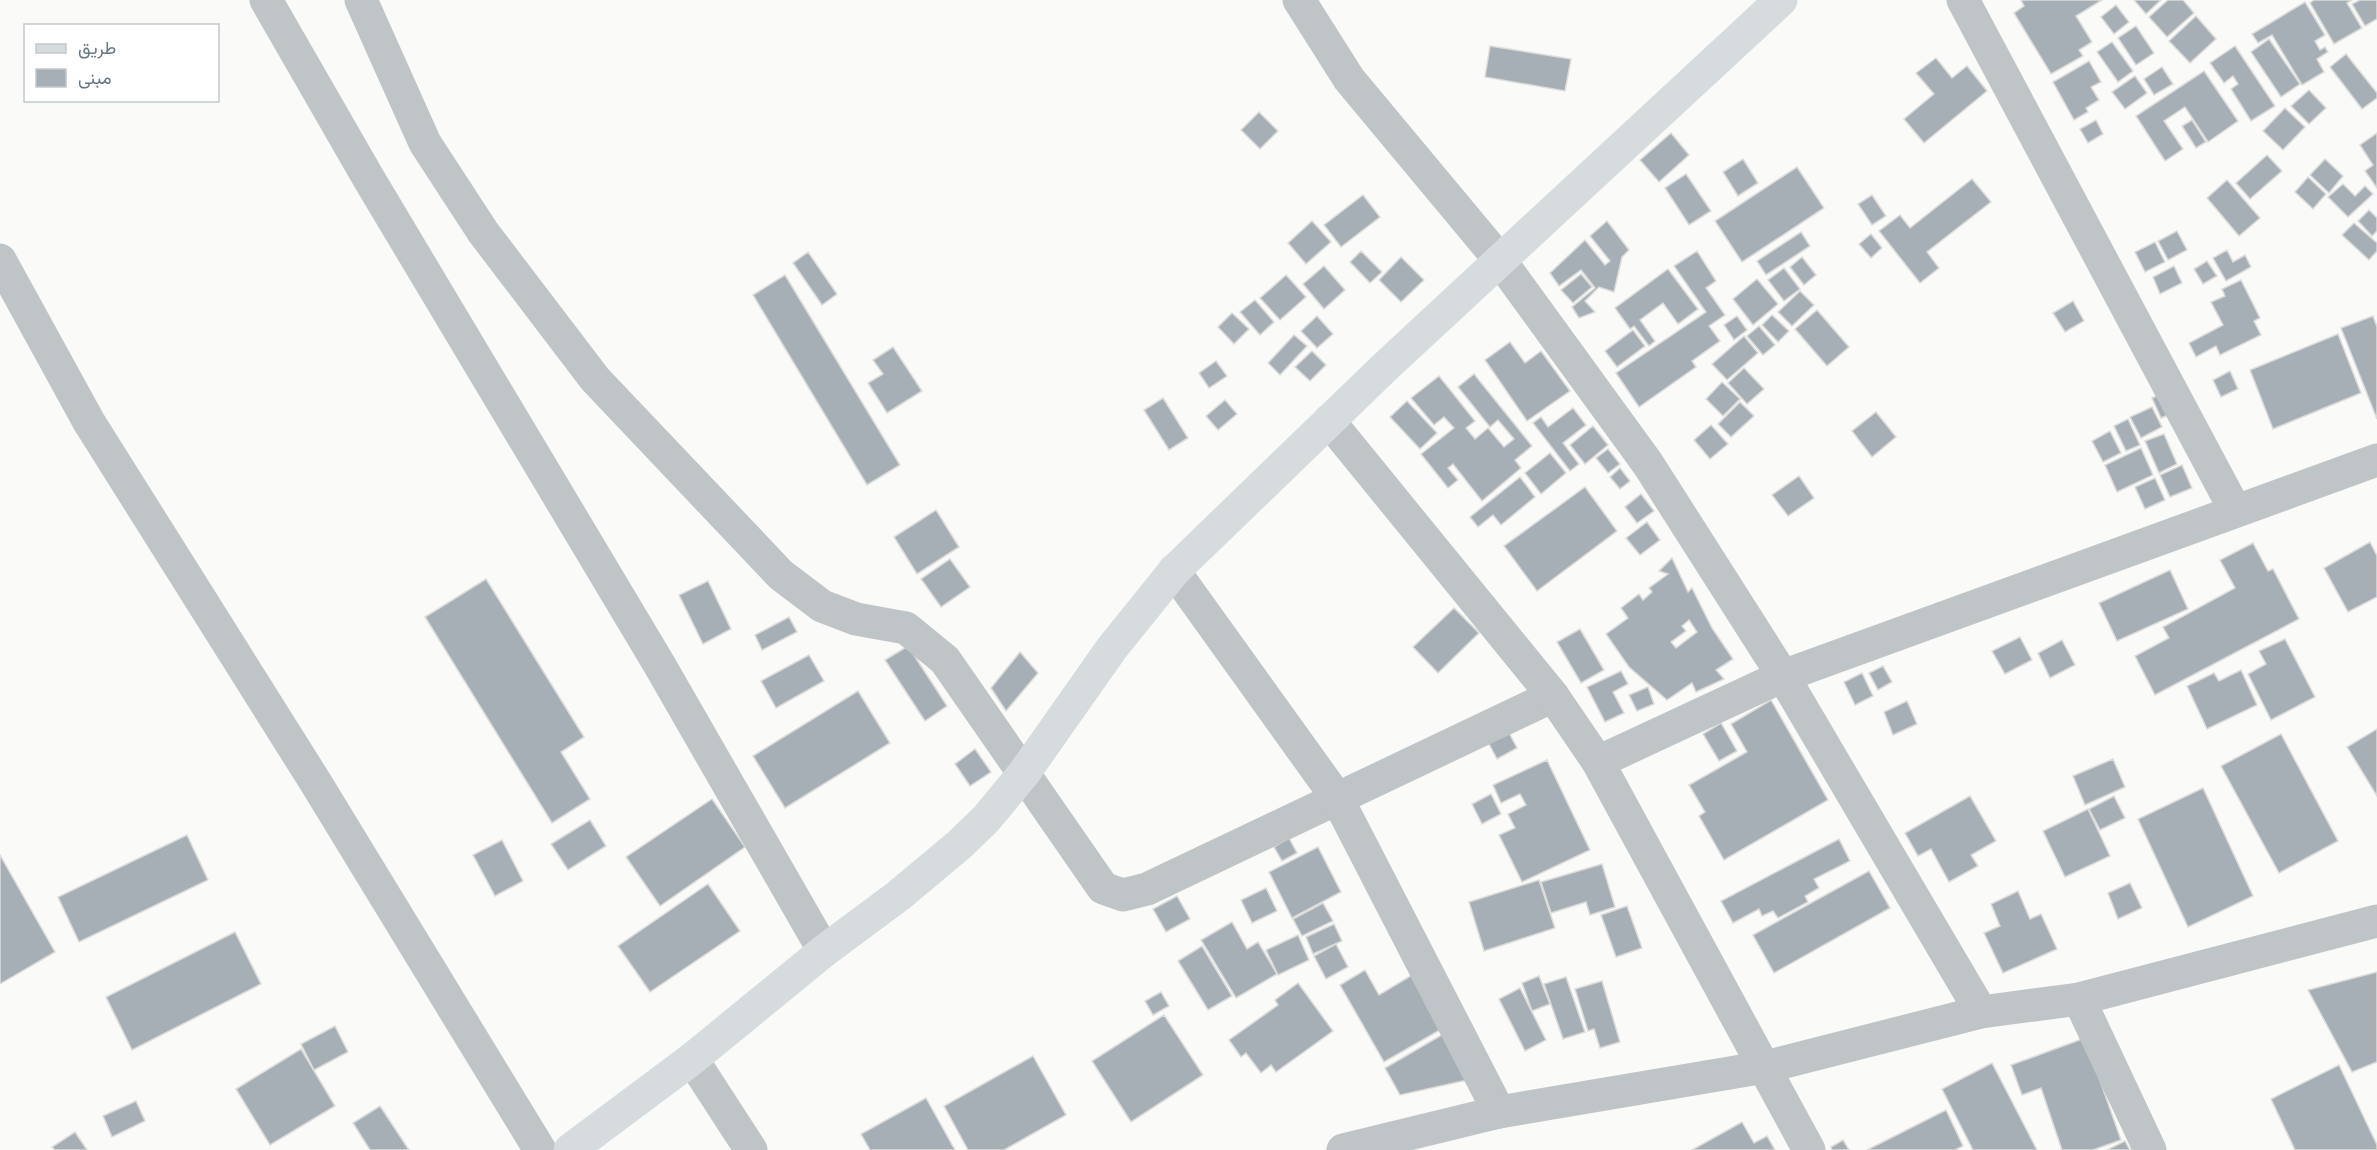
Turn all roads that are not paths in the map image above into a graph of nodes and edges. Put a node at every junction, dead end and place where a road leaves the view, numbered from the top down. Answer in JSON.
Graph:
{"nodes":[{"id":1,"x":266,"y":0,"type":"edge"},
{"id":2,"x":361,"y":0,"type":"edge"},
{"id":3,"x":1299,"y":0,"type":"edge"},
{"id":4,"x":1781,"y":0,"type":"edge"},
{"id":5,"x":1963,"y":0,"type":"edge"},
{"id":6,"x":1499,"y":259,"type":"junction"},
{"id":7,"x":0,"y":260,"type":"edge"},
{"id":8,"x":1329,"y":421,"type":"junction"},
{"id":9,"x":2377,"y":460,"type":"edge"},
{"id":10,"x":2235,"y":510,"type":"junction"},
{"id":11,"x":1174,"y":571,"type":"junction"},
{"id":12,"x":1783,"y":676,"type":"junction"},
{"id":13,"x":1553,"y":696,"type":"junction"},
{"id":14,"x":1598,"y":762,"type":"junction"},
{"id":15,"x":1024,"y":773,"type":"junction"},
{"id":16,"x":1337,"y":798,"type":"junction"},
{"id":17,"x":2377,"y":921,"type":"edge"},
{"id":18,"x":824,"y":951,"type":"junction"},
{"id":19,"x":2079,"y":999,"type":"junction"},
{"id":20,"x":1981,"y":1012,"type":"junction"},
{"id":21,"x":692,"y":1059,"type":"junction"},
{"id":22,"x":1765,"y":1067,"type":"junction"},
{"id":23,"x":1499,"y":1112,"type":"junction"},
{"id":24,"x":540,"y":1150,"type":"edge"},
{"id":25,"x":570,"y":1150,"type":"edge"},
{"id":26,"x":751,"y":1150,"type":"edge"},
{"id":27,"x":1343,"y":1150,"type":"edge"},
{"id":28,"x":1809,"y":1150,"type":"edge"},
{"id":29,"x":2150,"y":1150,"type":"edge"}],
"edges":[{"from":1,"to":18,"type":"street"},
{"from":2,"to":15,"type":"street"},
{"from":3,"to":6,"type":"street"},
{"from":4,"to":6,"type":"street"},
{"from":5,"to":10,"type":"street"},
{"from":6,"to":8,"type":"street"},
{"from":6,"to":12,"type":"street"},
{"from":7,"to":24,"type":"street"},
{"from":8,"to":11,"type":"street"},
{"from":8,"to":13,"type":"street"},
{"from":9,"to":10,"type":"street"},
{"from":10,"to":12,"type":"street"},
{"from":11,"to":15,"type":"street"},
{"from":11,"to":16,"type":"street"},
{"from":12,"to":14,"type":"street"},
{"from":12,"to":20,"type":"street"},
{"from":13,"to":14,"type":"street"},
{"from":13,"to":16,"type":"street"},
{"from":14,"to":22,"type":"street"},
{"from":15,"to":16,"type":"street"},
{"from":15,"to":18,"type":"street"},
{"from":16,"to":23,"type":"street"},
{"from":17,"to":19,"type":"street"},
{"from":18,"to":21,"type":"street"},
{"from":19,"to":20,"type":"street"},
{"from":19,"to":29,"type":"street"},
{"from":20,"to":22,"type":"street"},
{"from":21,"to":25,"type":"street"},
{"from":21,"to":26,"type":"street"},
{"from":22,"to":23,"type":"street"},
{"from":22,"to":28,"type":"street"},
{"from":23,"to":27,"type":"street"}]}
